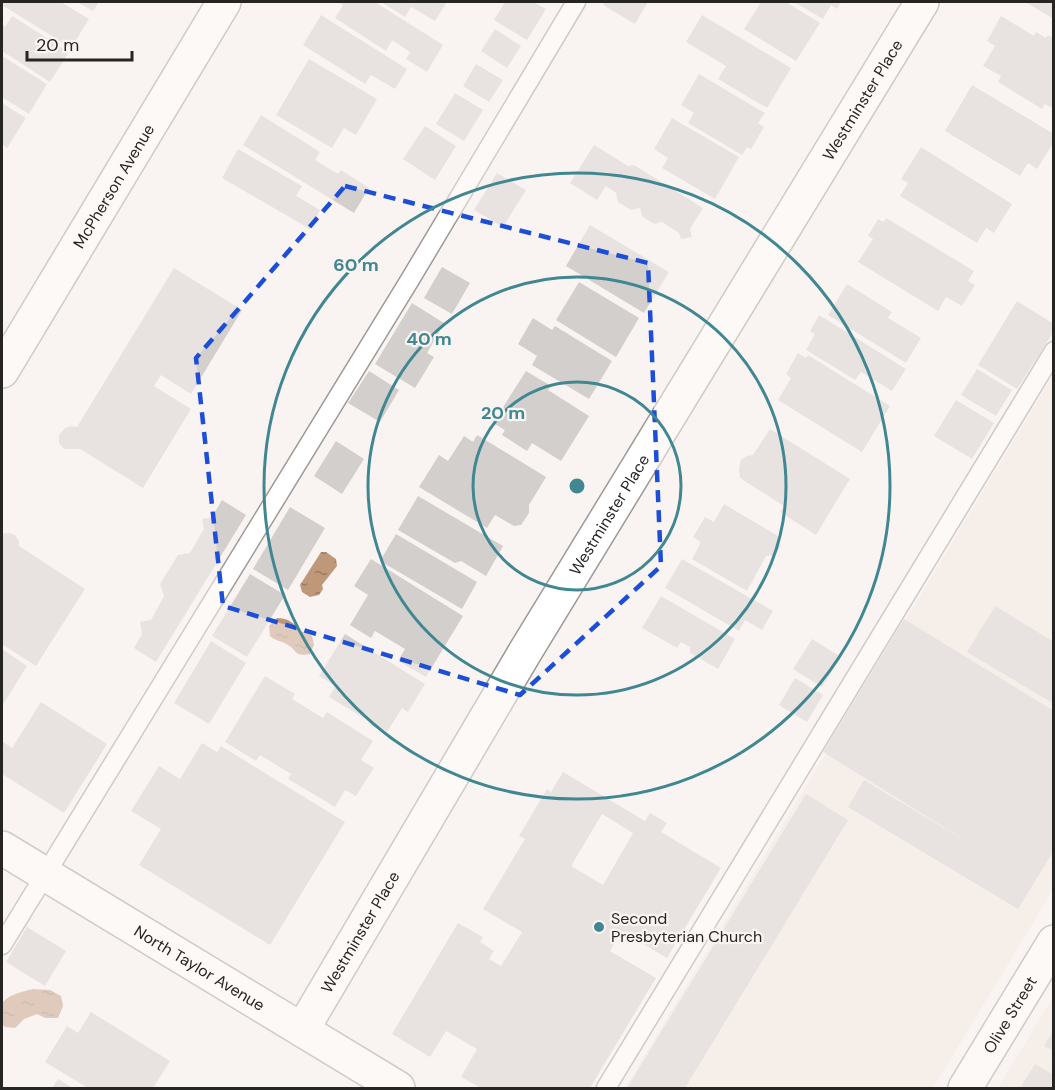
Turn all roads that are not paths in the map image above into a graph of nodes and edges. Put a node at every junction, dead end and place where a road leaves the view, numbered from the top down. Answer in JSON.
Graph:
{"nodes":[{"id":1,"x":224,"y":2,"type":"edge"},
{"id":2,"x":576,"y":2,"type":"edge"},
{"id":3,"x":922,"y":2,"type":"edge"},
{"id":4,"x":1053,"y":351,"type":"edge"},
{"id":5,"x":2,"y":370,"type":"edge"},
{"id":6,"x":2,"y":848,"type":"edge"},
{"id":7,"x":45,"y":874,"type":"junction"},
{"id":8,"x":1053,"y":942,"type":"edge"},
{"id":9,"x":2,"y":945,"type":"edge"},
{"id":10,"x":302,"y":1030,"type":"junction"},
{"id":11,"x":398,"y":1089,"type":"edge"},
{"id":12,"x":606,"y":1089,"type":"edge"},
{"id":13,"x":965,"y":1089,"type":"edge"}],
"edges":[{"from":1,"to":5,"type":"street","name":"McPherson Avenue"},
{"from":2,"to":7,"type":"lane"},
{"from":3,"to":10,"type":"street","name":"Westminster Place"},
{"from":4,"to":12,"type":"lane"},
{"from":6,"to":7,"type":"street","name":"North Taylor Avenue"},
{"from":7,"to":9,"type":"lane"},
{"from":7,"to":10,"type":"street","name":"North Taylor Avenue"},
{"from":8,"to":13,"type":"street","name":"Olive Street"},
{"from":10,"to":11,"type":"street","name":"North Taylor Avenue"}]}
